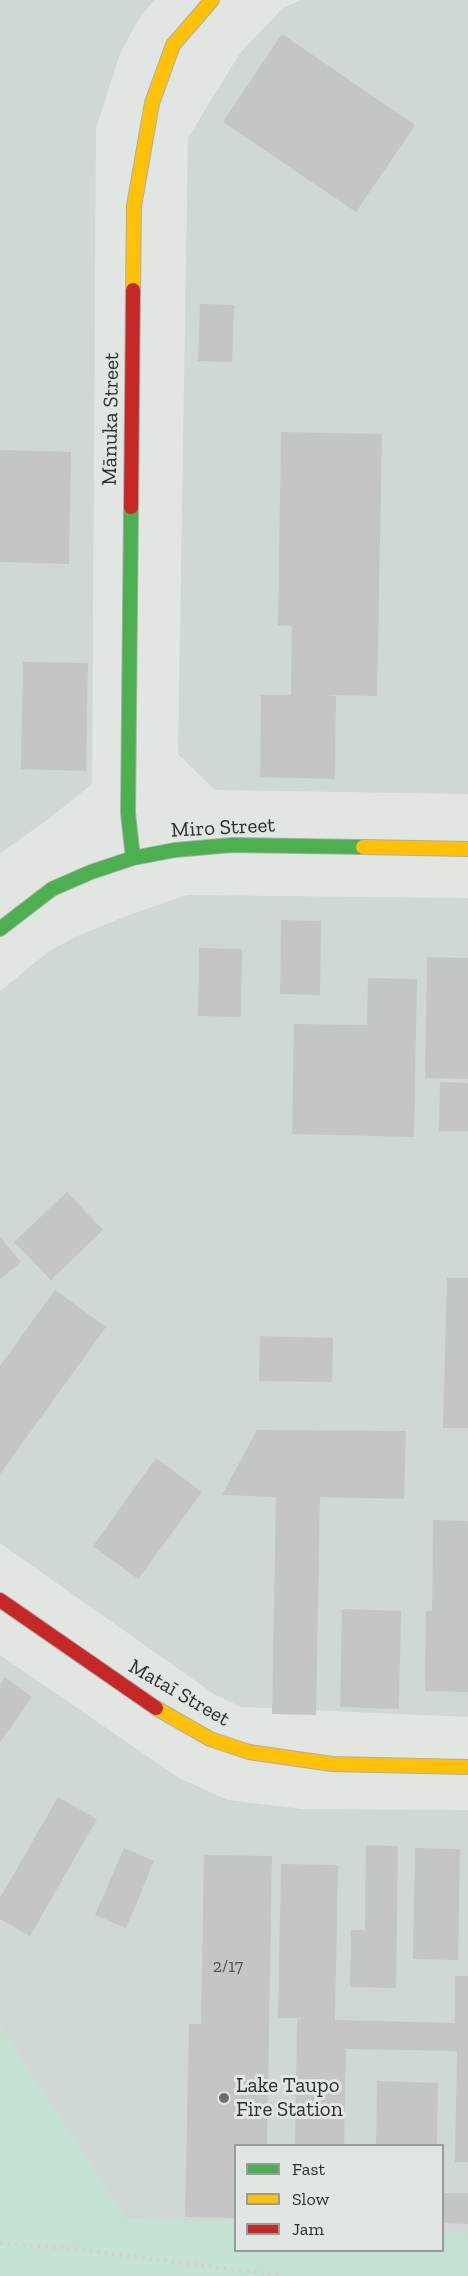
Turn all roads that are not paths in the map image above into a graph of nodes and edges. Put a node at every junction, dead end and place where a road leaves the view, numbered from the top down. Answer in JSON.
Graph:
{"nodes":[{"id":1,"x":212,"y":0,"type":"edge"},
{"id":2,"x":468,"y":849,"type":"edge"},
{"id":3,"x":133,"y":858,"type":"junction"},
{"id":4,"x":0,"y":929,"type":"edge"},
{"id":5,"x":0,"y":1600,"type":"edge"},
{"id":6,"x":468,"y":1767,"type":"edge"}],
"edges":[{"from":1,"to":3,"type":"street","name":"Mānuka Street"},
{"from":2,"to":3,"type":"street","name":"Miro Street"},
{"from":3,"to":4,"type":"street","name":"Miro Street"},
{"from":5,"to":6,"type":"street","name":"Mataī Street"}]}
